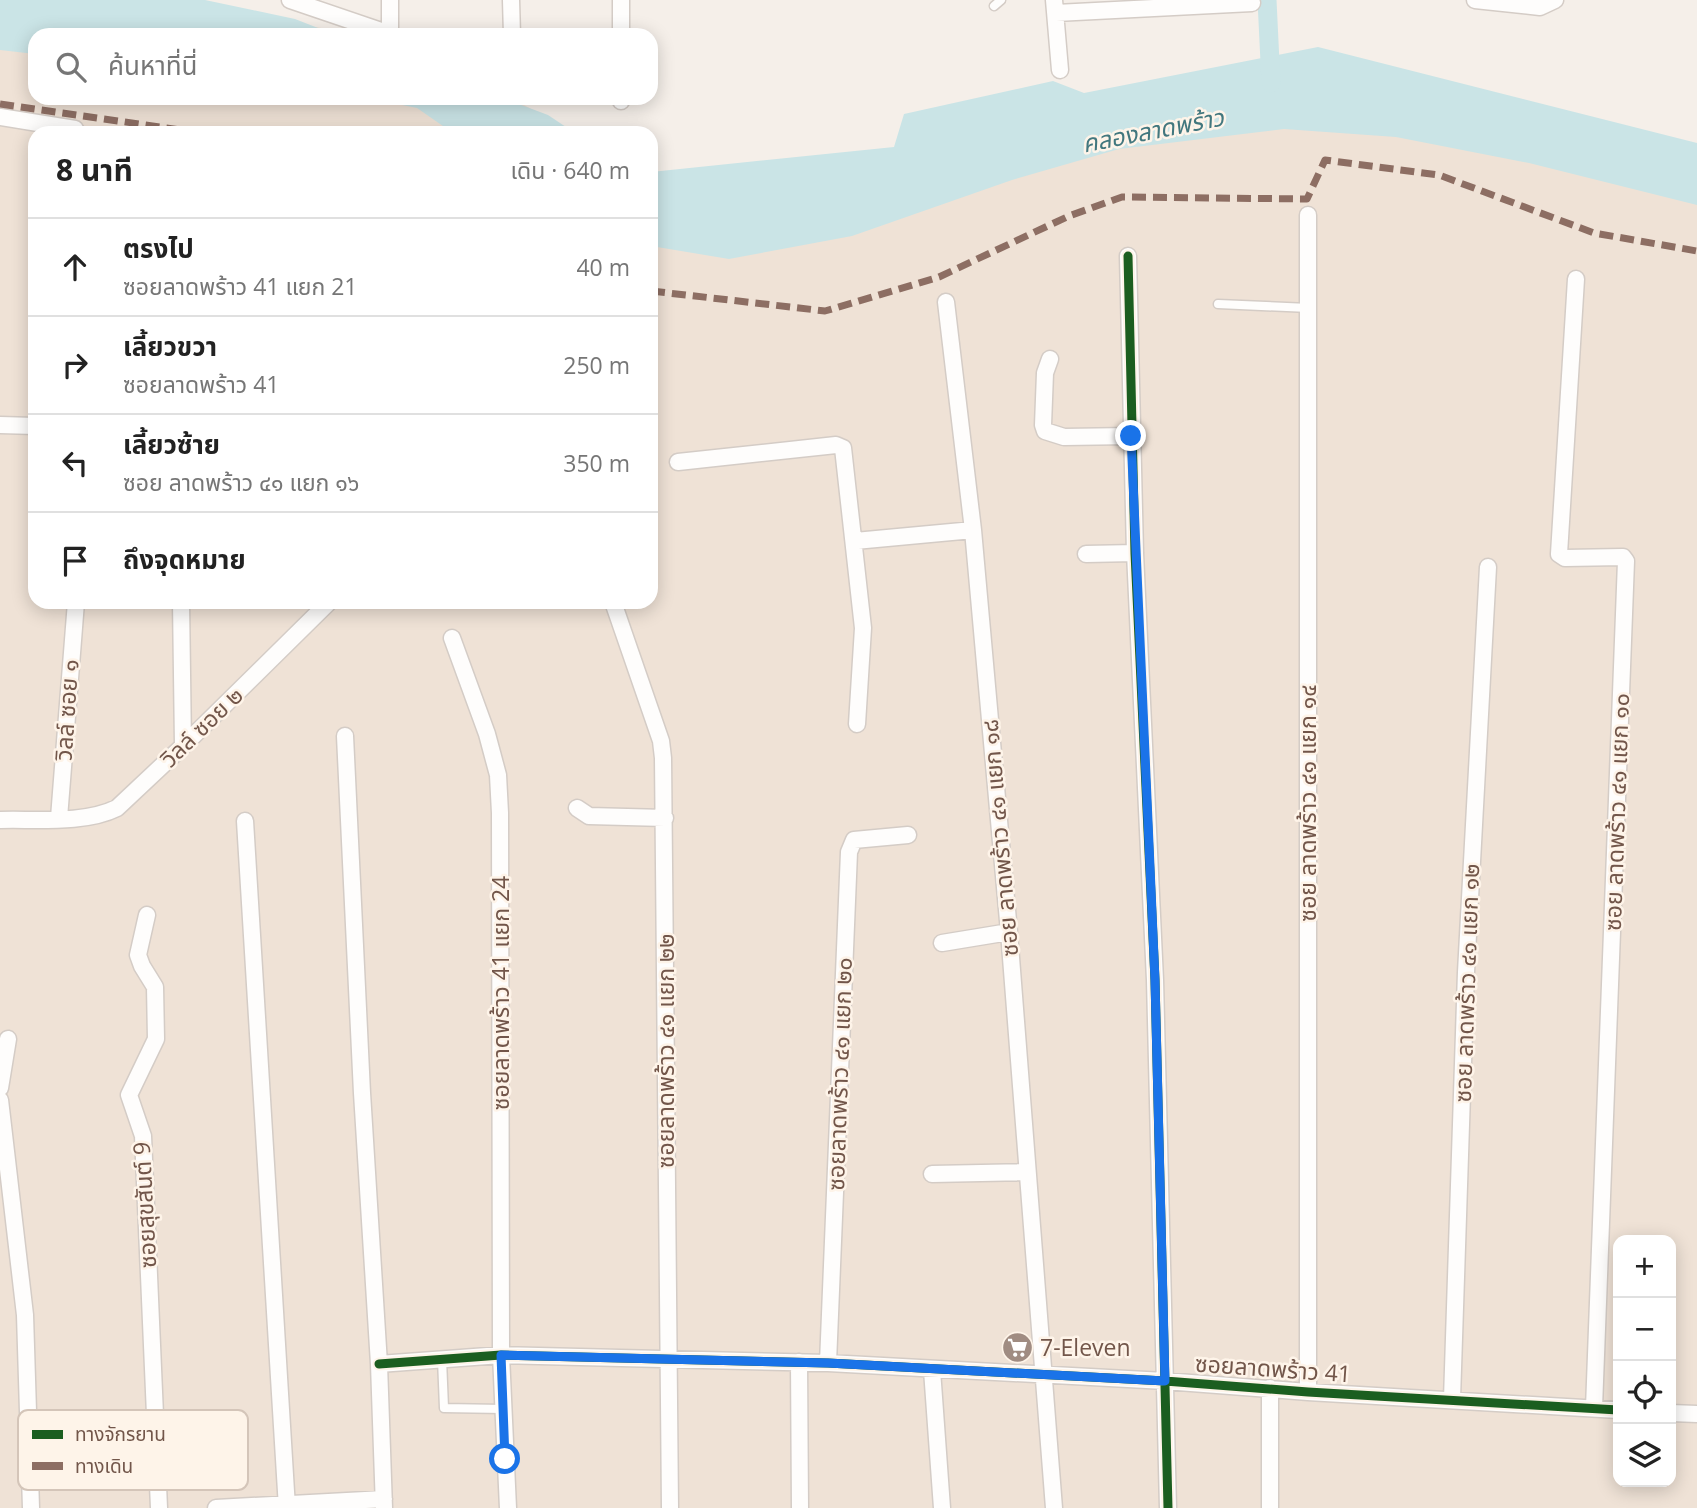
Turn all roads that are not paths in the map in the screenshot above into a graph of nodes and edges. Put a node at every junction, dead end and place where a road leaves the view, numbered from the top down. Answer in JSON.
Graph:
{"nodes":[{"id":1,"x":290,"y":0,"type":"edge"},
{"id":2,"x":390,"y":0,"type":"edge"},
{"id":3,"x":511,"y":0,"type":"edge"},
{"id":4,"x":621,"y":0,"type":"edge"},
{"id":5,"x":1475,"y":0,"type":"edge"},
{"id":6,"x":1555,"y":0,"type":"edge"},
{"id":7,"x":1252,"y":3,"type":"dead end"},
{"id":8,"x":1055,"y":7,"type":"edge"},
{"id":9,"x":372,"y":28,"type":"edge"},
{"id":10,"x":392,"y":28,"type":"edge"},
{"id":11,"x":512,"y":28,"type":"edge"},
{"id":12,"x":621,"y":28,"type":"edge"},
{"id":13,"x":1060,"y":70,"type":"dead end"},
{"id":14,"x":0,"y":117,"type":"edge"},
{"id":15,"x":56,"y":126,"type":"edge"},
{"id":16,"x":1308,"y":215,"type":"dead end"},
{"id":17,"x":1128,"y":256,"type":"dead end"},
{"id":18,"x":1576,"y":279,"type":"dead end"},
{"id":19,"x":946,"y":302,"type":"dead end"},
{"id":20,"x":1218,"y":304,"type":"dead end"},
{"id":21,"x":1309,"y":308,"type":"junction"},
{"id":22,"x":1050,"y":359,"type":"dead end"},
{"id":23,"x":0,"y":425,"type":"edge"},
{"id":24,"x":28,"y":426,"type":"edge"},
{"id":25,"x":1131,"y":436,"type":"junction"},
{"id":26,"x":678,"y":462,"type":"dead end"},
{"id":27,"x":973,"y":530,"type":"junction"},
{"id":28,"x":855,"y":541,"type":"junction"},
{"id":29,"x":1135,"y":553,"type":"junction"},
{"id":30,"x":1086,"y":554,"type":"dead end"},
{"id":31,"x":1488,"y":567,"type":"dead end"},
{"id":32,"x":75,"y":609,"type":"edge"},
{"id":33,"x":181,"y":609,"type":"edge"},
{"id":34,"x":322,"y":609,"type":"edge"},
{"id":35,"x":615,"y":609,"type":"edge"},
{"id":36,"x":453,"y":638,"type":"dead end"},
{"id":37,"x":857,"y":724,"type":"dead end"},
{"id":38,"x":345,"y":736,"type":"dead end"},
{"id":39,"x":183,"y":746,"type":"junction"},
{"id":40,"x":577,"y":808,"type":"dead end"},
{"id":41,"x":59,"y":818,"type":"junction"},
{"id":42,"x":665,"y":818,"type":"junction"},
{"id":43,"x":0,"y":820,"type":"edge"},
{"id":44,"x":245,"y":821,"type":"dead end"},
{"id":45,"x":908,"y":835,"type":"dead end"},
{"id":46,"x":146,"y":915,"type":"dead end"},
{"id":47,"x":1009,"y":932,"type":"junction"},
{"id":48,"x":942,"y":943,"type":"dead end"},
{"id":49,"x":8,"y":1040,"type":"dead end"},
{"id":50,"x":0,"y":1088,"type":"edge"},
{"id":51,"x":0,"y":1100,"type":"edge"},
{"id":52,"x":1027,"y":1172,"type":"junction"},
{"id":53,"x":932,"y":1174,"type":"dead end"},
{"id":54,"x":501,"y":1355,"type":"junction"},
{"id":55,"x":442,"y":1359,"type":"junction"},
{"id":56,"x":667,"y":1359,"type":"junction"},
{"id":57,"x":799,"y":1362,"type":"junction"},
{"id":58,"x":828,"y":1363,"type":"junction"},
{"id":59,"x":379,"y":1364,"type":"junction"},
{"id":60,"x":932,"y":1370,"type":"junction"},
{"id":61,"x":1044,"y":1375,"type":"junction"},
{"id":62,"x":1165,"y":1381,"type":"junction"},
{"id":63,"x":1270,"y":1388,"type":"junction"},
{"id":64,"x":1308,"y":1392,"type":"junction"},
{"id":65,"x":1452,"y":1399,"type":"junction"},
{"id":66,"x":1594,"y":1408,"type":"junction"},
{"id":67,"x":503,"y":1409,"type":"junction"},
{"id":68,"x":28,"y":1410,"type":"edge"},
{"id":69,"x":155,"y":1410,"type":"edge"},
{"id":70,"x":1613,"y":1410,"type":"edge"},
{"id":71,"x":1676,"y":1413,"type":"edge"},
{"id":72,"x":1697,"y":1414,"type":"edge"},
{"id":73,"x":31,"y":1490,"type":"edge"},
{"id":74,"x":158,"y":1490,"type":"edge"},
{"id":75,"x":384,"y":1503,"type":"edge"},
{"id":76,"x":287,"y":1506,"type":"edge"},
{"id":77,"x":32,"y":1508,"type":"edge"},
{"id":78,"x":159,"y":1508,"type":"edge"},
{"id":79,"x":216,"y":1508,"type":"edge"},
{"id":80,"x":508,"y":1508,"type":"edge"},
{"id":81,"x":670,"y":1508,"type":"edge"},
{"id":82,"x":800,"y":1508,"type":"edge"},
{"id":83,"x":943,"y":1508,"type":"edge"},
{"id":84,"x":1054,"y":1508,"type":"edge"},
{"id":85,"x":1168,"y":1508,"type":"edge"},
{"id":86,"x":1270,"y":1508,"type":"edge"}],
"edges":[{"from":1,"to":9,"type":"street"},
{"from":2,"to":10,"type":"street"},
{"from":3,"to":11,"type":"street"},
{"from":4,"to":12,"type":"street"},
{"from":5,"to":6,"type":"street"},
{"from":7,"to":8,"type":"street"},
{"from":8,"to":13,"type":"street"},
{"from":14,"to":15,"type":"street"},
{"from":16,"to":21,"type":"street","name":"ซอย ลาดพร้าว ๔๑ แยก ๑๔"},
{"from":17,"to":25,"type":"street"},
{"from":18,"to":66,"type":"street","name":"ซอย ลาดพร้าว ๔๑ แยก ๑๐"},
{"from":19,"to":27,"type":"street","name":"ซอย ลาดพร้าว ๔๑ แยก ๑๘"},
{"from":20,"to":21,"type":"lane"},
{"from":21,"to":64,"type":"street","name":"ซอย ลาดพร้าว ๔๑ แยก ๑๔"},
{"from":22,"to":25,"type":"street"},
{"from":23,"to":24,"type":"street"},
{"from":25,"to":29,"type":"street"},
{"from":26,"to":28,"type":"street"},
{"from":27,"to":28,"type":"street"},
{"from":27,"to":47,"type":"street","name":"ซอย ลาดพร้าว ๔๑ แยก ๑๘"},
{"from":28,"to":37,"type":"street"},
{"from":29,"to":30,"type":"street"},
{"from":29,"to":62,"type":"street"},
{"from":31,"to":65,"type":"street","name":"ซอย ลาดพร้าว ๔๑ แยก ๑๒"},
{"from":32,"to":41,"type":"street","name":"วิลล์ ซอย ๑"},
{"from":33,"to":39,"type":"street"},
{"from":34,"to":39,"type":"street","name":"วิลล์ ซอย ๒"},
{"from":35,"to":42,"type":"street","name":"ซอยลาดพร้าว ๔๑ แยก ๒๒"},
{"from":36,"to":54,"type":"street","name":"ซอยลาดพร้าว 41 แยก 24"},
{"from":38,"to":59,"type":"street"},
{"from":39,"to":41,"type":"street","name":"วิลล์ ซอย ๒"},
{"from":40,"to":42,"type":"street"},
{"from":41,"to":43,"type":"street","name":"วิลล์ ซอย ๒"},
{"from":42,"to":56,"type":"street","name":"ซอยลาดพร้าว ๔๑ แยก ๒๒"},
{"from":44,"to":76,"type":"street"},
{"from":45,"to":58,"type":"street","name":"ซอยลาดพร้าว ๔๑ แยก ๒๐"},
{"from":46,"to":69,"type":"street","name":"ซอยสุขสันต์ 9"},
{"from":47,"to":48,"type":"street"},
{"from":47,"to":52,"type":"street","name":"ซอย ลาดพร้าว ๔๑ แยก ๑๘"},
{"from":49,"to":50,"type":"street"},
{"from":51,"to":68,"type":"street"},
{"from":52,"to":53,"type":"street"},
{"from":52,"to":61,"type":"street","name":"ซอย ลาดพร้าว ๔๑ แยก ๑๘"},
{"from":54,"to":55,"type":"street","name":"ซอยลาดพร้าว 41"},
{"from":54,"to":56,"type":"street","name":"ซอยลาดพร้าว 41"},
{"from":54,"to":67,"type":"street","name":"ซอยลาดพร้าว 41 แยก 24"},
{"from":55,"to":59,"type":"street","name":"ซอยลาดพร้าว 41"},
{"from":55,"to":67,"type":"lane"},
{"from":56,"to":57,"type":"street","name":"ซอยลาดพร้าว 41"},
{"from":56,"to":81,"type":"street","name":"ซอยลาดพร้าว ๔๑ แยก ๒๒"},
{"from":57,"to":58,"type":"street","name":"ซอยลาดพร้าว 41"},
{"from":57,"to":82,"type":"street"},
{"from":58,"to":60,"type":"street","name":"ซอยลาดพร้าว 41"},
{"from":59,"to":75,"type":"street"},
{"from":60,"to":61,"type":"street","name":"ซอยลาดพร้าว 41"},
{"from":60,"to":83,"type":"street"},
{"from":61,"to":62,"type":"street","name":"ซอยลาดพร้าว 41"},
{"from":61,"to":84,"type":"street","name":"ซอย ลาดพร้าว ๔๑ แยก ๑๘"},
{"from":62,"to":63,"type":"street","name":"ซอยลาดพร้าว 41"},
{"from":62,"to":85,"type":"street"},
{"from":63,"to":64,"type":"street","name":"ซอยลาดพร้าว 41"},
{"from":63,"to":86,"type":"street"},
{"from":64,"to":65,"type":"street","name":"ซอยลาดพร้าว 41"},
{"from":65,"to":66,"type":"street","name":"ซอยลาดพร้าว 41"},
{"from":66,"to":70,"type":"street","name":"ซอยลาดพร้าว 41"},
{"from":67,"to":80,"type":"street","name":"ซอยลาดพร้าว 41 แยก 24"},
{"from":71,"to":72,"type":"street"},
{"from":73,"to":77,"type":"street"},
{"from":74,"to":78,"type":"street","name":"ซอยสุขสันต์ 9"},
{"from":75,"to":76,"type":"street"},
{"from":76,"to":79,"type":"street"}]}
